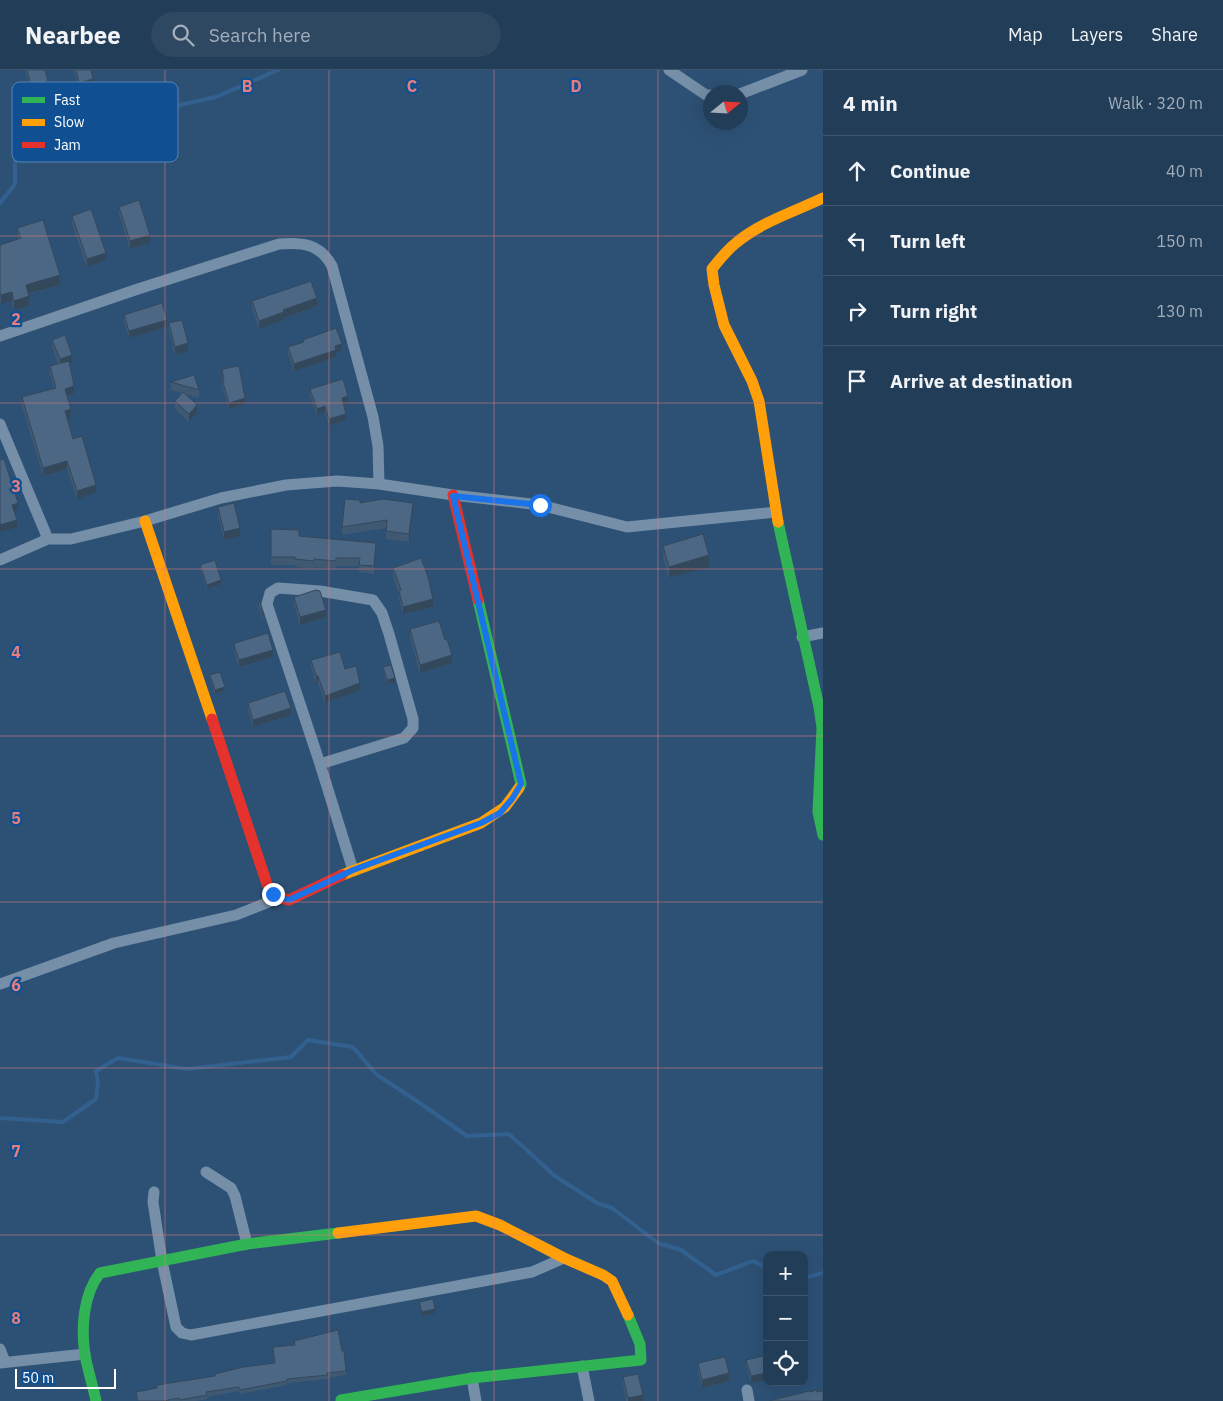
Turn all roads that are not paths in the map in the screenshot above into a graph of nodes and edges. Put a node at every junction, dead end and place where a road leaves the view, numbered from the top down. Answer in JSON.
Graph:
{"nodes":[{"id":1,"x":802,"y":70,"type":"edge"},
{"id":2,"x":671,"y":71,"type":"edge"},
{"id":3,"x":748,"y":91,"type":"edge"},
{"id":4,"x":703,"y":93,"type":"edge"},
{"id":5,"x":823,"y":198,"type":"edge"},
{"id":6,"x":0,"y":336,"type":"edge"},
{"id":7,"x":0,"y":424,"type":"edge"},
{"id":8,"x":379,"y":484,"type":"junction"},
{"id":9,"x":453,"y":496,"type":"junction"},
{"id":10,"x":776,"y":512,"type":"junction"},
{"id":11,"x":145,"y":521,"type":"junction"},
{"id":12,"x":48,"y":539,"type":"junction"},
{"id":13,"x":0,"y":560,"type":"edge"},
{"id":14,"x":823,"y":633,"type":"edge"},
{"id":15,"x":802,"y":637,"type":"junction"},
{"id":16,"x":320,"y":764,"type":"junction"},
{"id":17,"x":823,"y":834,"type":"edge"},
{"id":18,"x":353,"y":870,"type":"junction"},
{"id":19,"x":279,"y":898,"type":"junction"},
{"id":20,"x":0,"y":984,"type":"edge"},
{"id":21,"x":206,"y":1172,"type":"dead end"},
{"id":22,"x":154,"y":1192,"type":"dead end"},
{"id":23,"x":247,"y":1244,"type":"junction"},
{"id":24,"x":564,"y":1258,"type":"junction"},
{"id":25,"x":162,"y":1261,"type":"junction"},
{"id":26,"x":0,"y":1350,"type":"edge"},
{"id":27,"x":85,"y":1354,"type":"junction"},
{"id":28,"x":2,"y":1362,"type":"edge"},
{"id":29,"x":582,"y":1366,"type":"junction"},
{"id":30,"x":472,"y":1378,"type":"junction"},
{"id":31,"x":96,"y":1401,"type":"edge"},
{"id":32,"x":340,"y":1401,"type":"edge"},
{"id":33,"x":476,"y":1401,"type":"edge"},
{"id":34,"x":589,"y":1401,"type":"edge"}],
"edges":[{"from":1,"to":3,"type":"street"},
{"from":2,"to":4,"type":"street"},
{"from":5,"to":10,"type":"street"},
{"from":6,"to":8,"type":"street"},
{"from":7,"to":12,"type":"street"},
{"from":8,"to":9,"type":"street"},
{"from":8,"to":11,"type":"street"},
{"from":9,"to":10,"type":"street"},
{"from":9,"to":18,"type":"street"},
{"from":10,"to":15,"type":"street"},
{"from":11,"to":12,"type":"street"},
{"from":11,"to":19,"type":"street"},
{"from":12,"to":13,"type":"street"},
{"from":14,"to":15,"type":"street"},
{"from":15,"to":17,"type":"street"},
{"from":16,"to":16,"type":"street"},
{"from":16,"to":18,"type":"street"},
{"from":18,"to":19,"type":"street"},
{"from":19,"to":20,"type":"street"},
{"from":21,"to":23,"type":"street"},
{"from":22,"to":25,"type":"street"},
{"from":23,"to":24,"type":"street"},
{"from":23,"to":25,"type":"street"},
{"from":24,"to":25,"type":"street"},
{"from":24,"to":29,"type":"street"},
{"from":25,"to":27,"type":"street"},
{"from":26,"to":28,"type":"street"},
{"from":27,"to":28,"type":"street"},
{"from":27,"to":31,"type":"street"},
{"from":29,"to":30,"type":"street"},
{"from":29,"to":34,"type":"street"},
{"from":30,"to":32,"type":"street"},
{"from":30,"to":33,"type":"street"}]}
